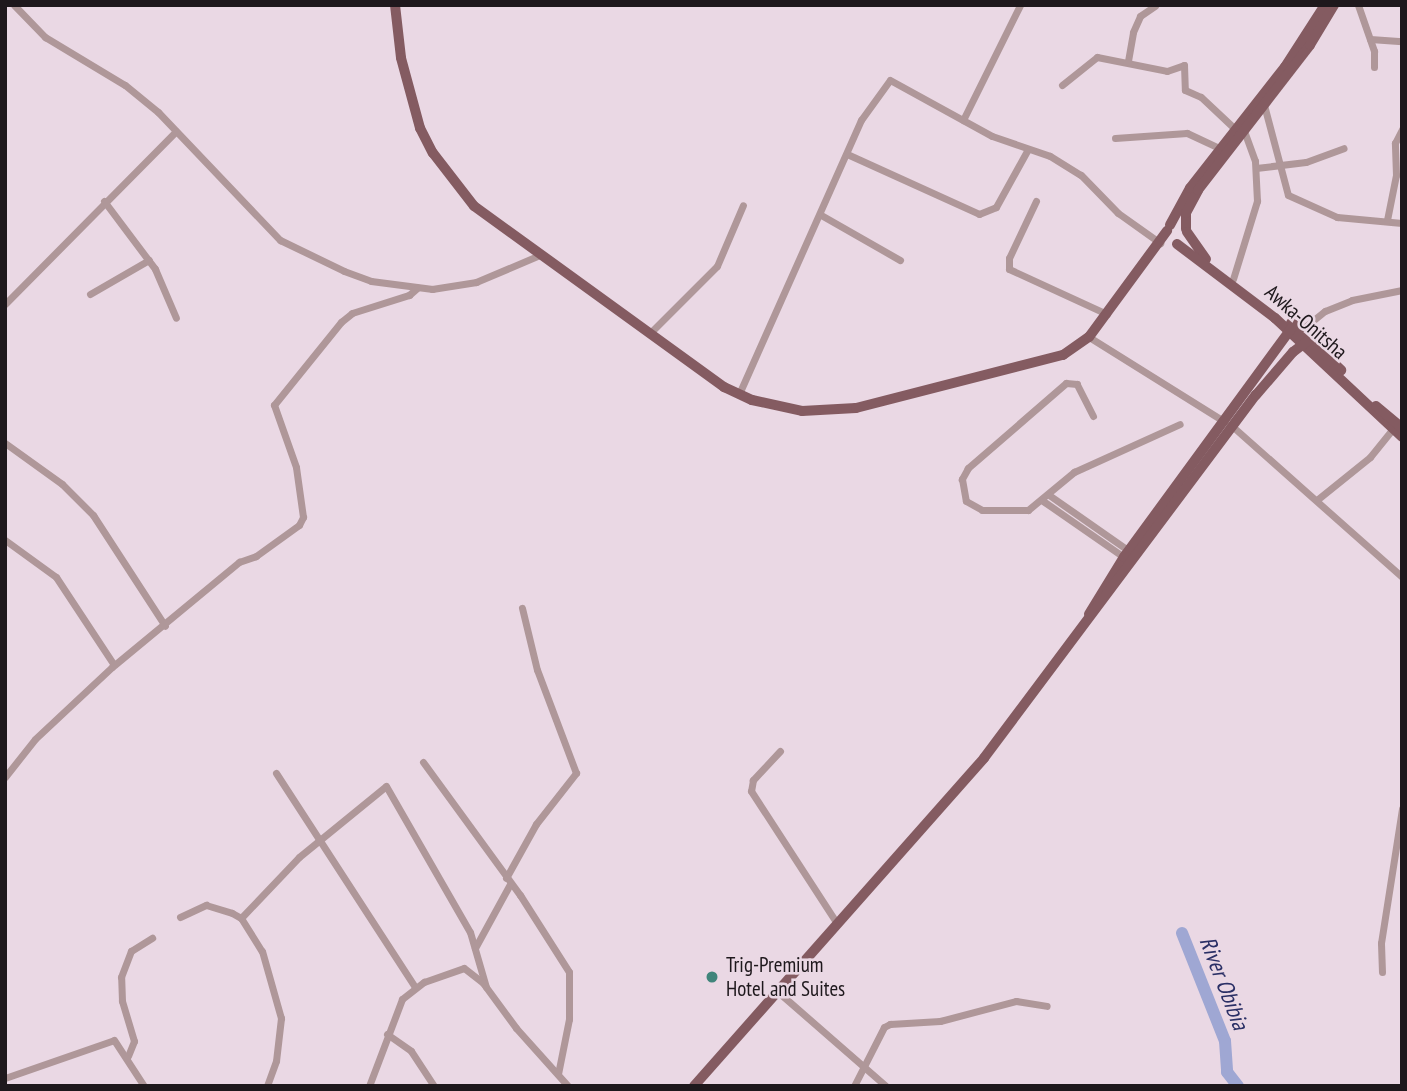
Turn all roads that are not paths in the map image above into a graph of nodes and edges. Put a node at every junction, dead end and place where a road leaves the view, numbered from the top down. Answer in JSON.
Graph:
{"nodes":[{"id":1,"x":14,"y":5,"type":"edge"},
{"id":2,"x":396,"y":5,"type":"edge"},
{"id":3,"x":1020,"y":5,"type":"edge"},
{"id":4,"x":1325,"y":5,"type":"edge"},
{"id":5,"x":1334,"y":5,"type":"edge"},
{"id":6,"x":1358,"y":5,"type":"edge"},
{"id":7,"x":1155,"y":6,"type":"edge"},
{"id":8,"x":1370,"y":39,"type":"junction"},
{"id":9,"x":1402,"y":41,"type":"edge"},
{"id":10,"x":1128,"y":61,"type":"junction"},
{"id":11,"x":1374,"y":68,"type":"dead end"},
{"id":12,"x":1062,"y":85,"type":"dead end"},
{"id":13,"x":1264,"y":105,"type":"junction"},
{"id":14,"x":963,"y":120,"type":"junction"},
{"id":15,"x":1402,"y":129,"type":"edge"},
{"id":16,"x":1240,"y":130,"type":"junction"},
{"id":17,"x":176,"y":131,"type":"junction"},
{"id":18,"x":1115,"y":138,"type":"dead end"},
{"id":19,"x":1344,"y":148,"type":"dead end"},
{"id":20,"x":1028,"y":149,"type":"junction"},
{"id":21,"x":1221,"y":149,"type":"junction"},
{"id":22,"x":847,"y":154,"type":"junction"},
{"id":23,"x":1280,"y":164,"type":"junction"},
{"id":24,"x":1256,"y":169,"type":"junction"},
{"id":25,"x":104,"y":201,"type":"junction"},
{"id":26,"x":1036,"y":201,"type":"dead end"},
{"id":27,"x":743,"y":205,"type":"dead end"},
{"id":28,"x":821,"y":215,"type":"junction"},
{"id":29,"x":1387,"y":219,"type":"junction"},
{"id":30,"x":1402,"y":223,"type":"edge"},
{"id":31,"x":1168,"y":228,"type":"junction"},
{"id":32,"x":1187,"y":231,"type":"junction"},
{"id":33,"x":1160,"y":243,"type":"junction"},
{"id":34,"x":1176,"y":244,"type":"junction"},
{"id":35,"x":540,"y":255,"type":"junction"},
{"id":36,"x":1152,"y":256,"type":"junction"},
{"id":37,"x":149,"y":260,"type":"junction"},
{"id":38,"x":900,"y":260,"type":"dead end"},
{"id":39,"x":1233,"y":279,"type":"junction"},
{"id":40,"x":417,"y":288,"type":"junction"},
{"id":41,"x":1402,"y":290,"type":"edge"},
{"id":42,"x":90,"y":295,"type":"dead end"},
{"id":43,"x":5,"y":304,"type":"edge"},
{"id":44,"x":1107,"y":314,"type":"junction"},
{"id":45,"x":176,"y":318,"type":"dead end"},
{"id":46,"x":1295,"y":330,"type":"junction"},
{"id":47,"x":651,"y":332,"type":"junction"},
{"id":48,"x":1089,"y":337,"type":"junction"},
{"id":49,"x":1307,"y":341,"type":"junction"},
{"id":50,"x":739,"y":394,"type":"junction"},
{"id":51,"x":1093,"y":416,"type":"dead end"},
{"id":52,"x":1180,"y":424,"type":"dead end"},
{"id":53,"x":1229,"y":424,"type":"junction"},
{"id":54,"x":1397,"y":429,"type":"edge"},
{"id":55,"x":1402,"y":437,"type":"edge"},
{"id":56,"x":5,"y":443,"type":"edge"},
{"id":57,"x":1046,"y":498,"type":"junction"},
{"id":58,"x":1318,"y":499,"type":"junction"},
{"id":59,"x":5,"y":540,"type":"edge"},
{"id":60,"x":1126,"y":554,"type":"junction"},
{"id":61,"x":1402,"y":577,"type":"edge"},
{"id":62,"x":522,"y":608,"type":"dead end"},
{"id":63,"x":165,"y":626,"type":"junction"},
{"id":64,"x":1082,"y":631,"type":"junction"},
{"id":65,"x":114,"y":665,"type":"junction"},
{"id":66,"x":780,"y":751,"type":"dead end"},
{"id":67,"x":423,"y":762,"type":"dead end"},
{"id":68,"x":276,"y":773,"type":"dead end"},
{"id":69,"x":5,"y":777,"type":"edge"},
{"id":70,"x":1402,"y":809,"type":"edge"},
{"id":71,"x":320,"y":838,"type":"junction"},
{"id":72,"x":508,"y":881,"type":"junction"},
{"id":73,"x":180,"y":917,"type":"dead end"},
{"id":74,"x":241,"y":918,"type":"junction"},
{"id":75,"x":836,"y":922,"type":"junction"},
{"id":76,"x":152,"y":938,"type":"dead end"},
{"id":77,"x":475,"y":947,"type":"junction"},
{"id":78,"x":1382,"y":972,"type":"dead end"},
{"id":79,"x":415,"y":987,"type":"junction"},
{"id":80,"x":486,"y":987,"type":"junction"},
{"id":81,"x":777,"y":991,"type":"junction"},
{"id":82,"x":1047,"y":1006,"type":"dead end"},
{"id":83,"x":387,"y":1034,"type":"junction"},
{"id":84,"x":128,"y":1056,"type":"junction"},
{"id":85,"x":866,"y":1066,"type":"junction"},
{"id":86,"x":558,"y":1074,"type":"junction"},
{"id":87,"x":5,"y":1078,"type":"edge"},
{"id":88,"x":144,"y":1086,"type":"edge"},
{"id":89,"x":267,"y":1086,"type":"edge"},
{"id":90,"x":369,"y":1086,"type":"edge"},
{"id":91,"x":434,"y":1086,"type":"edge"},
{"id":92,"x":568,"y":1086,"type":"edge"},
{"id":93,"x":694,"y":1086,"type":"edge"},
{"id":94,"x":854,"y":1086,"type":"edge"},
{"id":95,"x":886,"y":1086,"type":"edge"}],
"edges":[{"from":1,"to":17,"type":"street"},
{"from":2,"to":35,"type":"main road"},
{"from":3,"to":14,"type":"street"},
{"from":4,"to":16,"type":"main road"},
{"from":5,"to":13,"type":"main road"},
{"from":6,"to":8,"type":"street"},
{"from":7,"to":10,"type":"street"},
{"from":8,"to":9,"type":"street"},
{"from":8,"to":11,"type":"street"},
{"from":10,"to":12,"type":"street"},
{"from":10,"to":16,"type":"street"},
{"from":13,"to":16,"type":"main road"},
{"from":13,"to":23,"type":"street"},
{"from":14,"to":20,"type":"street"},
{"from":14,"to":22,"type":"street"},
{"from":15,"to":29,"type":"street"},
{"from":16,"to":21,"type":"main road"},
{"from":16,"to":24,"type":"street"},
{"from":16,"to":32,"type":"main road"},
{"from":17,"to":25,"type":"street"},
{"from":17,"to":40,"type":"street"},
{"from":18,"to":21,"type":"street"},
{"from":19,"to":23,"type":"street"},
{"from":20,"to":22,"type":"street"},
{"from":20,"to":33,"type":"street"},
{"from":21,"to":31,"type":"main road"},
{"from":22,"to":28,"type":"street"},
{"from":23,"to":24,"type":"street"},
{"from":23,"to":29,"type":"street"},
{"from":24,"to":39,"type":"street"},
{"from":25,"to":37,"type":"street"},
{"from":25,"to":43,"type":"street"},
{"from":26,"to":44,"type":"street"},
{"from":27,"to":47,"type":"street"},
{"from":28,"to":38,"type":"street"},
{"from":28,"to":50,"type":"street"},
{"from":29,"to":30,"type":"street"},
{"from":31,"to":32,"type":"main road"},
{"from":31,"to":33,"type":"main road"},
{"from":31,"to":34,"type":"main road"},
{"from":32,"to":34,"type":"main road"},
{"from":32,"to":39,"type":"main road","name":"Awka-Onitsha"},
{"from":33,"to":36,"type":"main road"},
{"from":34,"to":36,"type":"main road"},
{"from":34,"to":46,"type":"main road","name":"Awka-Onitsha"},
{"from":35,"to":40,"type":"street"},
{"from":35,"to":47,"type":"main road"},
{"from":36,"to":44,"type":"main road"},
{"from":37,"to":42,"type":"street"},
{"from":37,"to":45,"type":"street"},
{"from":39,"to":46,"type":"main road","name":"Awka-Onitsha"},
{"from":40,"to":63,"type":"street"},
{"from":41,"to":46,"type":"street"},
{"from":44,"to":48,"type":"main road"},
{"from":46,"to":49,"type":"main road","name":"Awka-Onitsha"},
{"from":46,"to":53,"type":"main road"},
{"from":47,"to":50,"type":"main road"},
{"from":48,"to":50,"type":"main road"},
{"from":48,"to":53,"type":"street"},
{"from":49,"to":53,"type":"main road"},
{"from":49,"to":54,"type":"main road","name":"Awka-Onitsha"},
{"from":51,"to":57,"type":"street"},
{"from":52,"to":57,"type":"street"},
{"from":53,"to":58,"type":"street"},
{"from":53,"to":60,"type":"main road"},
{"from":53,"to":64,"type":"main road"},
{"from":54,"to":55,"type":"main road","name":"Awka-Onitsha"},
{"from":54,"to":58,"type":"street"},
{"from":56,"to":63,"type":"street"},
{"from":57,"to":60,"type":"street"},
{"from":58,"to":61,"type":"street"},
{"from":59,"to":65,"type":"street"},
{"from":60,"to":64,"type":"main road"},
{"from":62,"to":72,"type":"street"},
{"from":63,"to":65,"type":"street"},
{"from":64,"to":75,"type":"main road"},
{"from":65,"to":69,"type":"street"},
{"from":66,"to":75,"type":"street"},
{"from":67,"to":72,"type":"street"},
{"from":68,"to":71,"type":"street"},
{"from":70,"to":78,"type":"street"},
{"from":71,"to":74,"type":"street"},
{"from":71,"to":77,"type":"street"},
{"from":71,"to":79,"type":"street"},
{"from":72,"to":77,"type":"street"},
{"from":72,"to":86,"type":"street"},
{"from":73,"to":74,"type":"street"},
{"from":74,"to":89,"type":"street"},
{"from":75,"to":81,"type":"main road"},
{"from":76,"to":84,"type":"street"},
{"from":77,"to":80,"type":"street"},
{"from":79,"to":80,"type":"street"},
{"from":79,"to":83,"type":"street"},
{"from":80,"to":86,"type":"street"},
{"from":81,"to":85,"type":"street"},
{"from":81,"to":93,"type":"main road"},
{"from":82,"to":85,"type":"street"},
{"from":83,"to":90,"type":"street"},
{"from":83,"to":91,"type":"street"},
{"from":84,"to":87,"type":"street"},
{"from":84,"to":88,"type":"street"},
{"from":85,"to":94,"type":"street"},
{"from":85,"to":95,"type":"street"},
{"from":86,"to":92,"type":"street"}]}
